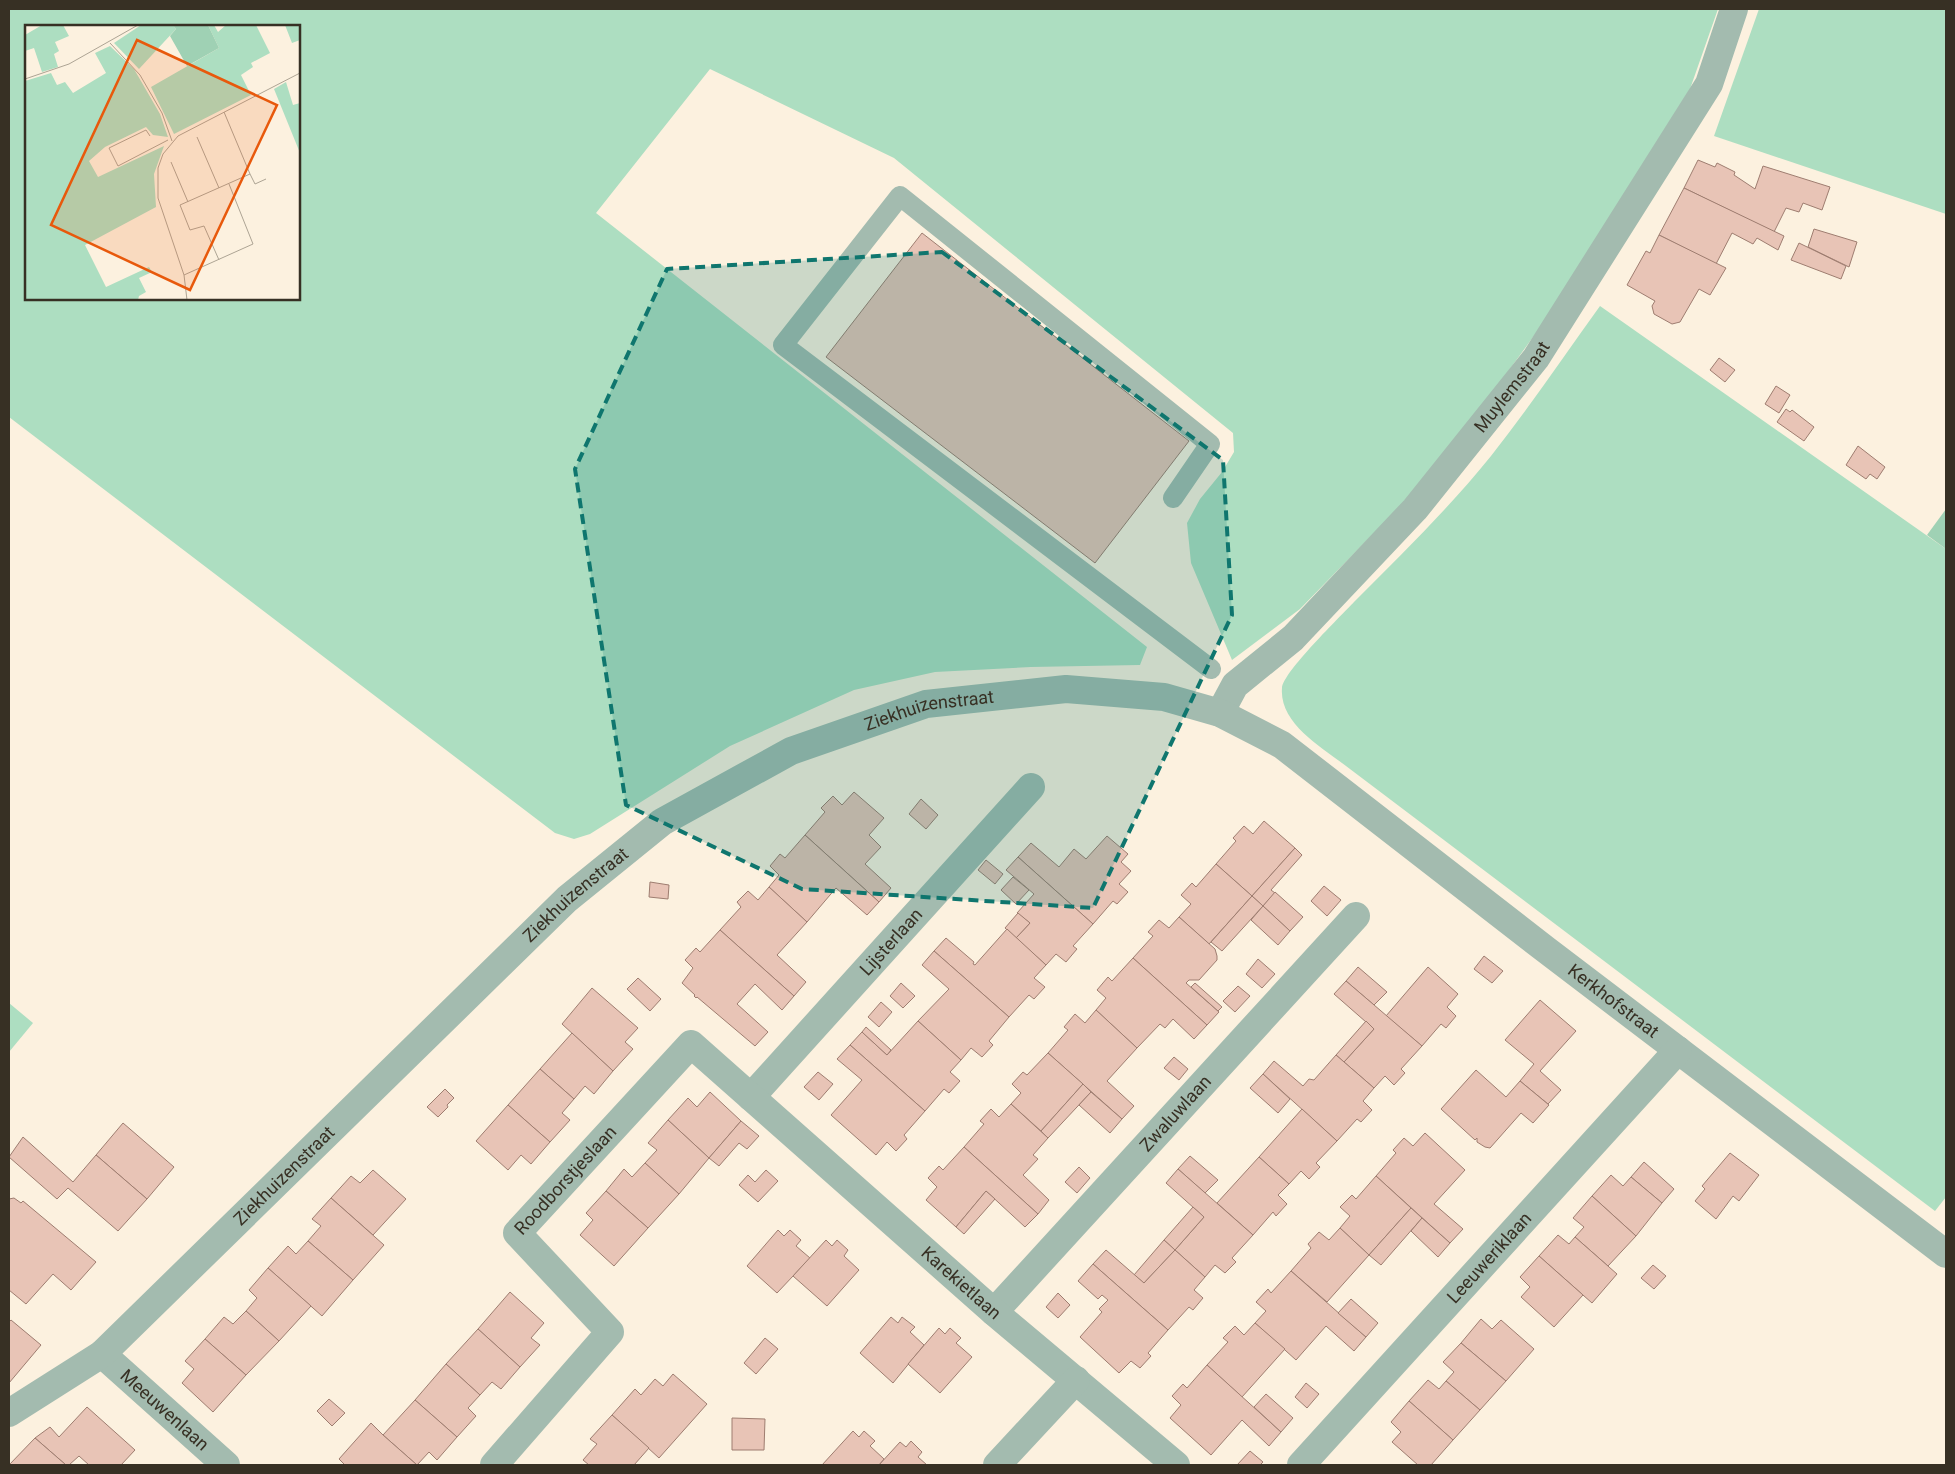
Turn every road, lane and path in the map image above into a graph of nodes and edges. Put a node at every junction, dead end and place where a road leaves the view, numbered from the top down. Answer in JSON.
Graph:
{"nodes":[{"id":1,"x":1734,"y":9,"type":"edge"},
{"id":2,"x":1173,"y":498,"type":"dead end"},
{"id":3,"x":1210,"y":669,"type":"dead end"},
{"id":4,"x":1220,"y":713,"type":"junction"},
{"id":5,"x":1282,"y":745,"type":"joint"},
{"id":6,"x":1031,"y":787,"type":"dead end"},
{"id":7,"x":1356,"y":916,"type":"dead end"},
{"id":8,"x":1678,"y":1050,"type":"junction"},
{"id":9,"x":751,"y":1097,"type":"junction"},
{"id":10,"x":1946,"y":1254,"type":"edge"},
{"id":11,"x":994,"y":1312,"type":"junction"},
{"id":12,"x":102,"y":1354,"type":"junction"},
{"id":13,"x":1076,"y":1380,"type":"junction"},
{"id":14,"x":9,"y":1413,"type":"edge"},
{"id":15,"x":226,"y":1465,"type":"edge"},
{"id":16,"x":494,"y":1465,"type":"edge"},
{"id":17,"x":997,"y":1465,"type":"edge"},
{"id":18,"x":1176,"y":1465,"type":"edge"},
{"id":19,"x":1301,"y":1465,"type":"edge"}],
"edges":[{"from":1,"to":4,"type":"street","name":"Muylemstraat"},
{"from":2,"to":3,"type":"lane"},
{"from":4,"to":5,"type":"street","name":"Ziekhuizenstraat"},
{"from":4,"to":12,"type":"street","name":"Ziekhuizenstraat"},
{"from":5,"to":8,"type":"street","name":"Kerkhofstraat"},
{"from":6,"to":9,"type":"street","name":"Lijsterlaan"},
{"from":7,"to":11,"type":"street","name":"Zwaluwlaan"},
{"from":8,"to":10,"type":"street","name":"Kerkhofstraat"},
{"from":8,"to":19,"type":"street","name":"Leeuweriklaan"},
{"from":9,"to":11,"type":"street","name":"Karekietlaan"},
{"from":9,"to":16,"type":"street","name":"Roodborstjeslaan"},
{"from":11,"to":13,"type":"street","name":"Karekietlaan"},
{"from":12,"to":14,"type":"street","name":"Ziekhuizenstraat"},
{"from":12,"to":15,"type":"street","name":"Meeuwenlaan"},
{"from":13,"to":17,"type":"street"},
{"from":13,"to":18,"type":"street","name":"Karekietlaan"}]}
